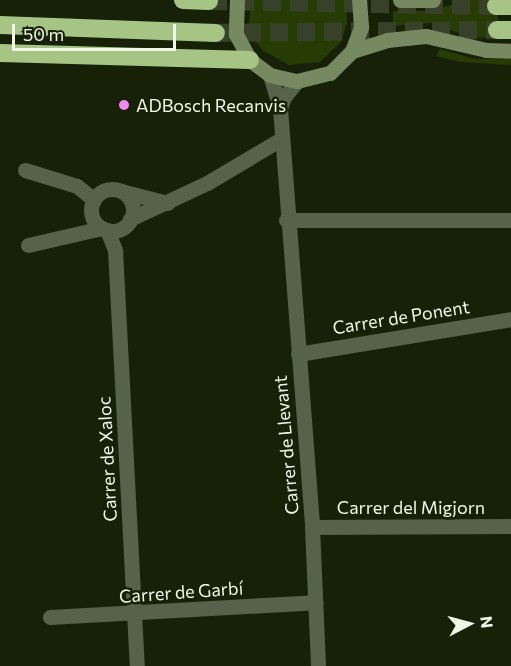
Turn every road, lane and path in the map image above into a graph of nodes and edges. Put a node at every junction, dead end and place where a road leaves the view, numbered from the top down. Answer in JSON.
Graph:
{"nodes":[{"id":1,"x":183,"y":0,"type":"edge"},
{"id":2,"x":237,"y":0,"type":"edge"},
{"id":3,"x":359,"y":0,"type":"edge"},
{"id":4,"x":400,"y":0,"type":"edge"},
{"id":5,"x":433,"y":0,"type":"edge"},
{"id":6,"x":209,"y":1,"type":"edge"},
{"id":7,"x":0,"y":25,"type":"edge"},
{"id":8,"x":216,"y":33,"type":"tunnel mouth"},
{"id":9,"x":352,"y":51,"type":"junction"},
{"id":10,"x":511,"y":51,"type":"edge"},
{"id":11,"x":0,"y":53,"type":"edge"},
{"id":12,"x":250,"y":60,"type":"junction"},
{"id":13,"x":270,"y":75,"type":"junction"},
{"id":14,"x":297,"y":81,"type":"junction"},
{"id":15,"x":280,"y":108,"type":"junction"},
{"id":16,"x":281,"y":139,"type":"junction"},
{"id":17,"x":25,"y":170,"type":"dead end"},
{"id":18,"x":121,"y":191,"type":"junction"},
{"id":19,"x":167,"y":203,"type":"junction"},
{"id":20,"x":93,"y":207,"type":"junction"},
{"id":21,"x":286,"y":220,"type":"junction"},
{"id":22,"x":511,"y":220,"type":"edge"},
{"id":23,"x":128,"y":223,"type":"junction"},
{"id":24,"x":104,"y":229,"type":"junction"},
{"id":25,"x":80,"y":234,"type":"junction"},
{"id":26,"x":28,"y":245,"type":"dead end"},
{"id":27,"x":115,"y":250,"type":"junction"},
{"id":28,"x":511,"y":319,"type":"edge"},
{"id":29,"x":297,"y":354,"type":"junction"},
{"id":30,"x":511,"y":525,"type":"edge"},
{"id":31,"x":312,"y":527,"type":"junction"},
{"id":32,"x":316,"y":602,"type":"junction"},
{"id":33,"x":135,"y":615,"type":"junction"},
{"id":34,"x":50,"y":618,"type":"dead end"},
{"id":35,"x":137,"y":666,"type":"edge"},
{"id":36,"x":318,"y":666,"type":"edge"}],
"edges":[{"from":1,"to":6,"type":"highway"},
{"from":2,"to":12,"type":"main road"},
{"from":3,"to":9,"type":"main road"},
{"from":4,"to":5,"type":"main road"},
{"from":7,"to":8,"type":"highway"},
{"from":9,"to":10,"type":"main road"},
{"from":9,"to":14,"type":"main road"},
{"from":11,"to":12,"type":"highway"},
{"from":12,"to":13,"type":"main road"},
{"from":13,"to":14,"type":"main road"},
{"from":13,"to":15,"type":"street","name":"Carrer de Llevant"},
{"from":14,"to":15,"type":"street"},
{"from":15,"to":16,"type":"street","name":"Carrer de Llevant"},
{"from":16,"to":19,"type":"street"},
{"from":16,"to":21,"type":"street","name":"Carrer de Llevant"},
{"from":17,"to":20,"type":"street"},
{"from":18,"to":19,"type":"street"},
{"from":18,"to":20,"type":"street"},
{"from":18,"to":23,"type":"street"},
{"from":19,"to":23,"type":"street"},
{"from":20,"to":24,"type":"street"},
{"from":20,"to":25,"type":"street"},
{"from":21,"to":22,"type":"street"},
{"from":21,"to":29,"type":"street","name":"Carrer de Llevant"},
{"from":23,"to":24,"type":"street"},
{"from":23,"to":27,"type":"street","name":"Carrer de Xaloc"},
{"from":24,"to":25,"type":"street"},
{"from":24,"to":27,"type":"street","name":"Carrer de Xaloc"},
{"from":25,"to":26,"type":"street"},
{"from":27,"to":33,"type":"street","name":"Carrer de Xaloc"},
{"from":28,"to":29,"type":"street","name":"Carrer de Ponent"},
{"from":29,"to":31,"type":"street","name":"Carrer de Llevant"},
{"from":30,"to":31,"type":"street","name":"Carrer del Migjorn"},
{"from":31,"to":32,"type":"street","name":"Carrer de Llevant"},
{"from":32,"to":33,"type":"street","name":"Carrer de Garbí"},
{"from":32,"to":36,"type":"street","name":"Carrer de Llevant"},
{"from":33,"to":34,"type":"street","name":"Carrer de Garbí"},
{"from":33,"to":35,"type":"street","name":"Carrer de Xaloc"}]}
